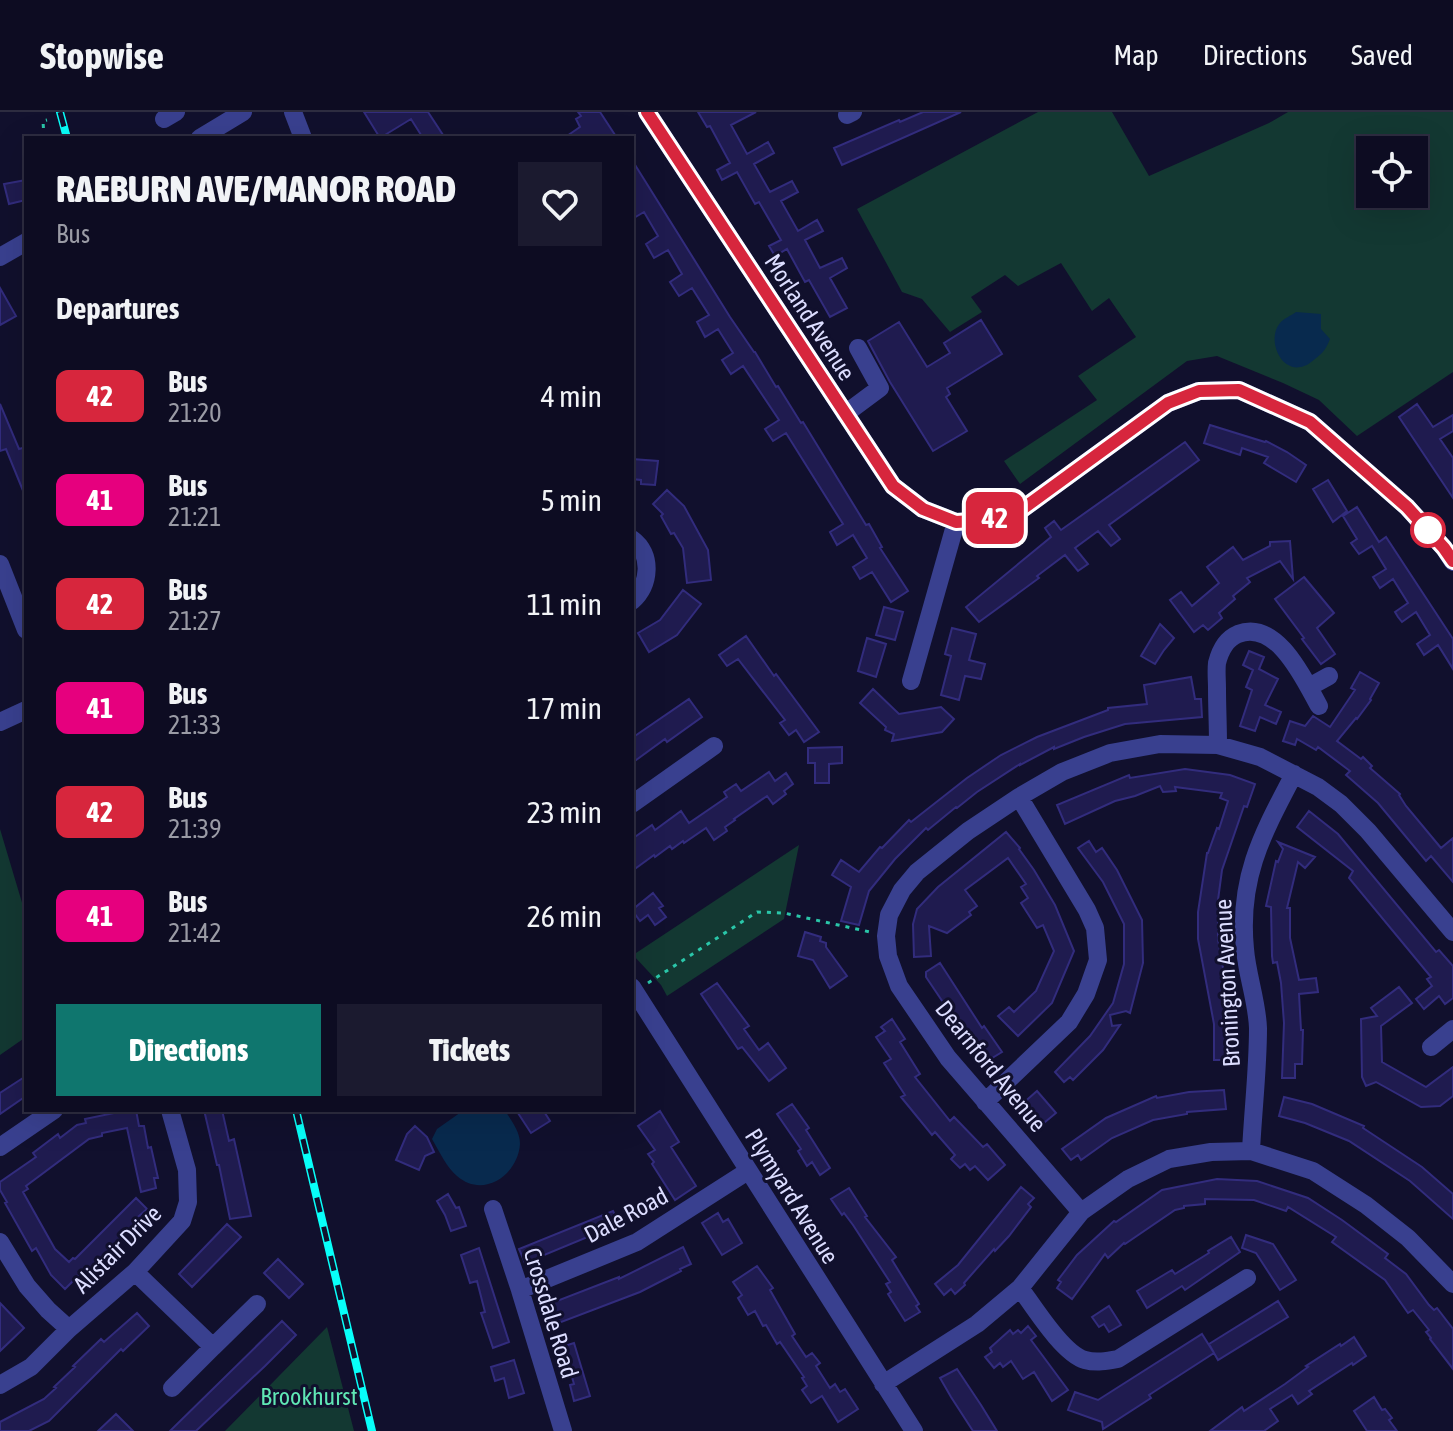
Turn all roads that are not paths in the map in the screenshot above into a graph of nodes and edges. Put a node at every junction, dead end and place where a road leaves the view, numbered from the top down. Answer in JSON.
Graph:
{"nodes":[{"id":1,"x":243,"y":112,"type":"edge"},
{"id":2,"x":293,"y":112,"type":"edge"},
{"id":3,"x":647,"y":112,"type":"edge"},
{"id":4,"x":203,"y":136,"type":"edge"},
{"id":5,"x":302,"y":136,"type":"edge"},
{"id":6,"x":24,"y":243,"type":"edge"},
{"id":7,"x":0,"y":257,"type":"edge"},
{"id":8,"x":858,"y":348,"type":"dead end"},
{"id":9,"x":845,"y":414,"type":"junction"},
{"id":10,"x":956,"y":522,"type":"junction"},
{"id":11,"x":634,"y":541,"type":"edge"},
{"id":12,"x":1450,"y":551,"type":"edge"},
{"id":13,"x":0,"y":564,"type":"edge"},
{"id":14,"x":634,"y":599,"type":"edge"},
{"id":15,"x":24,"y":625,"type":"edge"},
{"id":16,"x":1329,"y":676,"type":"dead end"},
{"id":17,"x":911,"y":681,"type":"dead end"},
{"id":18,"x":1309,"y":687,"type":"junction"},
{"id":19,"x":1319,"y":706,"type":"dead end"},
{"id":20,"x":24,"y":711,"type":"edge"},
{"id":21,"x":0,"y":722,"type":"edge"},
{"id":22,"x":1218,"y":745,"type":"junction"},
{"id":23,"x":714,"y":746,"type":"dead end"},
{"id":24,"x":1294,"y":774,"type":"junction"},
{"id":25,"x":1019,"y":797,"type":"junction"},
{"id":26,"x":634,"y":803,"type":"edge"},
{"id":27,"x":1453,"y":932,"type":"edge"},
{"id":28,"x":634,"y":989,"type":"edge"},
{"id":29,"x":1453,"y":1029,"type":"edge"},
{"id":30,"x":1431,"y":1047,"type":"dead end"},
{"id":31,"x":985,"y":1102,"type":"junction"},
{"id":32,"x":51,"y":1112,"type":"edge"},
{"id":33,"x":171,"y":1112,"type":"edge"},
{"id":34,"x":0,"y":1147,"type":"edge"},
{"id":35,"x":1251,"y":1151,"type":"junction"},
{"id":36,"x":748,"y":1171,"type":"junction"},
{"id":37,"x":493,"y":1209,"type":"dead end"},
{"id":38,"x":1081,"y":1212,"type":"junction"},
{"id":39,"x":0,"y":1242,"type":"edge"},
{"id":40,"x":135,"y":1272,"type":"junction"},
{"id":41,"x":1247,"y":1278,"type":"dead end"},
{"id":42,"x":1453,"y":1284,"type":"edge"},
{"id":43,"x":1020,"y":1288,"type":"junction"},
{"id":44,"x":520,"y":1290,"type":"junction"},
{"id":45,"x":257,"y":1304,"type":"dead end"},
{"id":46,"x":69,"y":1329,"type":"junction"},
{"id":47,"x":213,"y":1347,"type":"junction"},
{"id":48,"x":883,"y":1384,"type":"junction"},
{"id":49,"x":0,"y":1385,"type":"edge"},
{"id":50,"x":172,"y":1388,"type":"dead end"},
{"id":51,"x":563,"y":1431,"type":"edge"},
{"id":52,"x":914,"y":1431,"type":"edge"}],
"edges":[{"from":1,"to":4,"type":"street"},
{"from":2,"to":5,"type":"street"},
{"from":3,"to":9,"type":"street","name":"Morland Avenue"},
{"from":6,"to":7,"type":"street"},
{"from":8,"to":9,"type":"street"},
{"from":9,"to":10,"type":"street","name":"Morland Avenue"},
{"from":10,"to":12,"type":"street","name":"Morland Avenue"},
{"from":10,"to":17,"type":"street"},
{"from":11,"to":14,"type":"street"},
{"from":13,"to":15,"type":"street"},
{"from":16,"to":18,"type":"street"},
{"from":18,"to":19,"type":"street"},
{"from":18,"to":22,"type":"street"},
{"from":20,"to":21,"type":"street"},
{"from":22,"to":24,"type":"street"},
{"from":22,"to":25,"type":"street"},
{"from":23,"to":26,"type":"street"},
{"from":24,"to":27,"type":"street"},
{"from":24,"to":35,"type":"street","name":"Bronington Avenue"},
{"from":25,"to":31,"type":"street"},
{"from":25,"to":31,"type":"street","name":"Dearnford Avenue"},
{"from":28,"to":36,"type":"street","name":"Plymyard Avenue"},
{"from":29,"to":30,"type":"street"},
{"from":31,"to":38,"type":"street","name":"Dearnford Avenue"},
{"from":32,"to":34,"type":"street"},
{"from":33,"to":40,"type":"street","name":"Alistair Drive"},
{"from":35,"to":38,"type":"street"},
{"from":35,"to":42,"type":"street"},
{"from":36,"to":44,"type":"street","name":"Dale Road"},
{"from":36,"to":48,"type":"street","name":"Plymyard Avenue"},
{"from":37,"to":44,"type":"street","name":"Crossdale Road"},
{"from":38,"to":43,"type":"street"},
{"from":39,"to":46,"type":"street"},
{"from":40,"to":46,"type":"street","name":"Alistair Drive"},
{"from":40,"to":47,"type":"street"},
{"from":41,"to":43,"type":"street"},
{"from":43,"to":48,"type":"street"},
{"from":44,"to":51,"type":"street","name":"Crossdale Road"},
{"from":45,"to":47,"type":"street"},
{"from":46,"to":49,"type":"street","name":"Alistair Drive"},
{"from":47,"to":50,"type":"street"},
{"from":48,"to":52,"type":"street","name":"Plymyard Avenue"}]}
